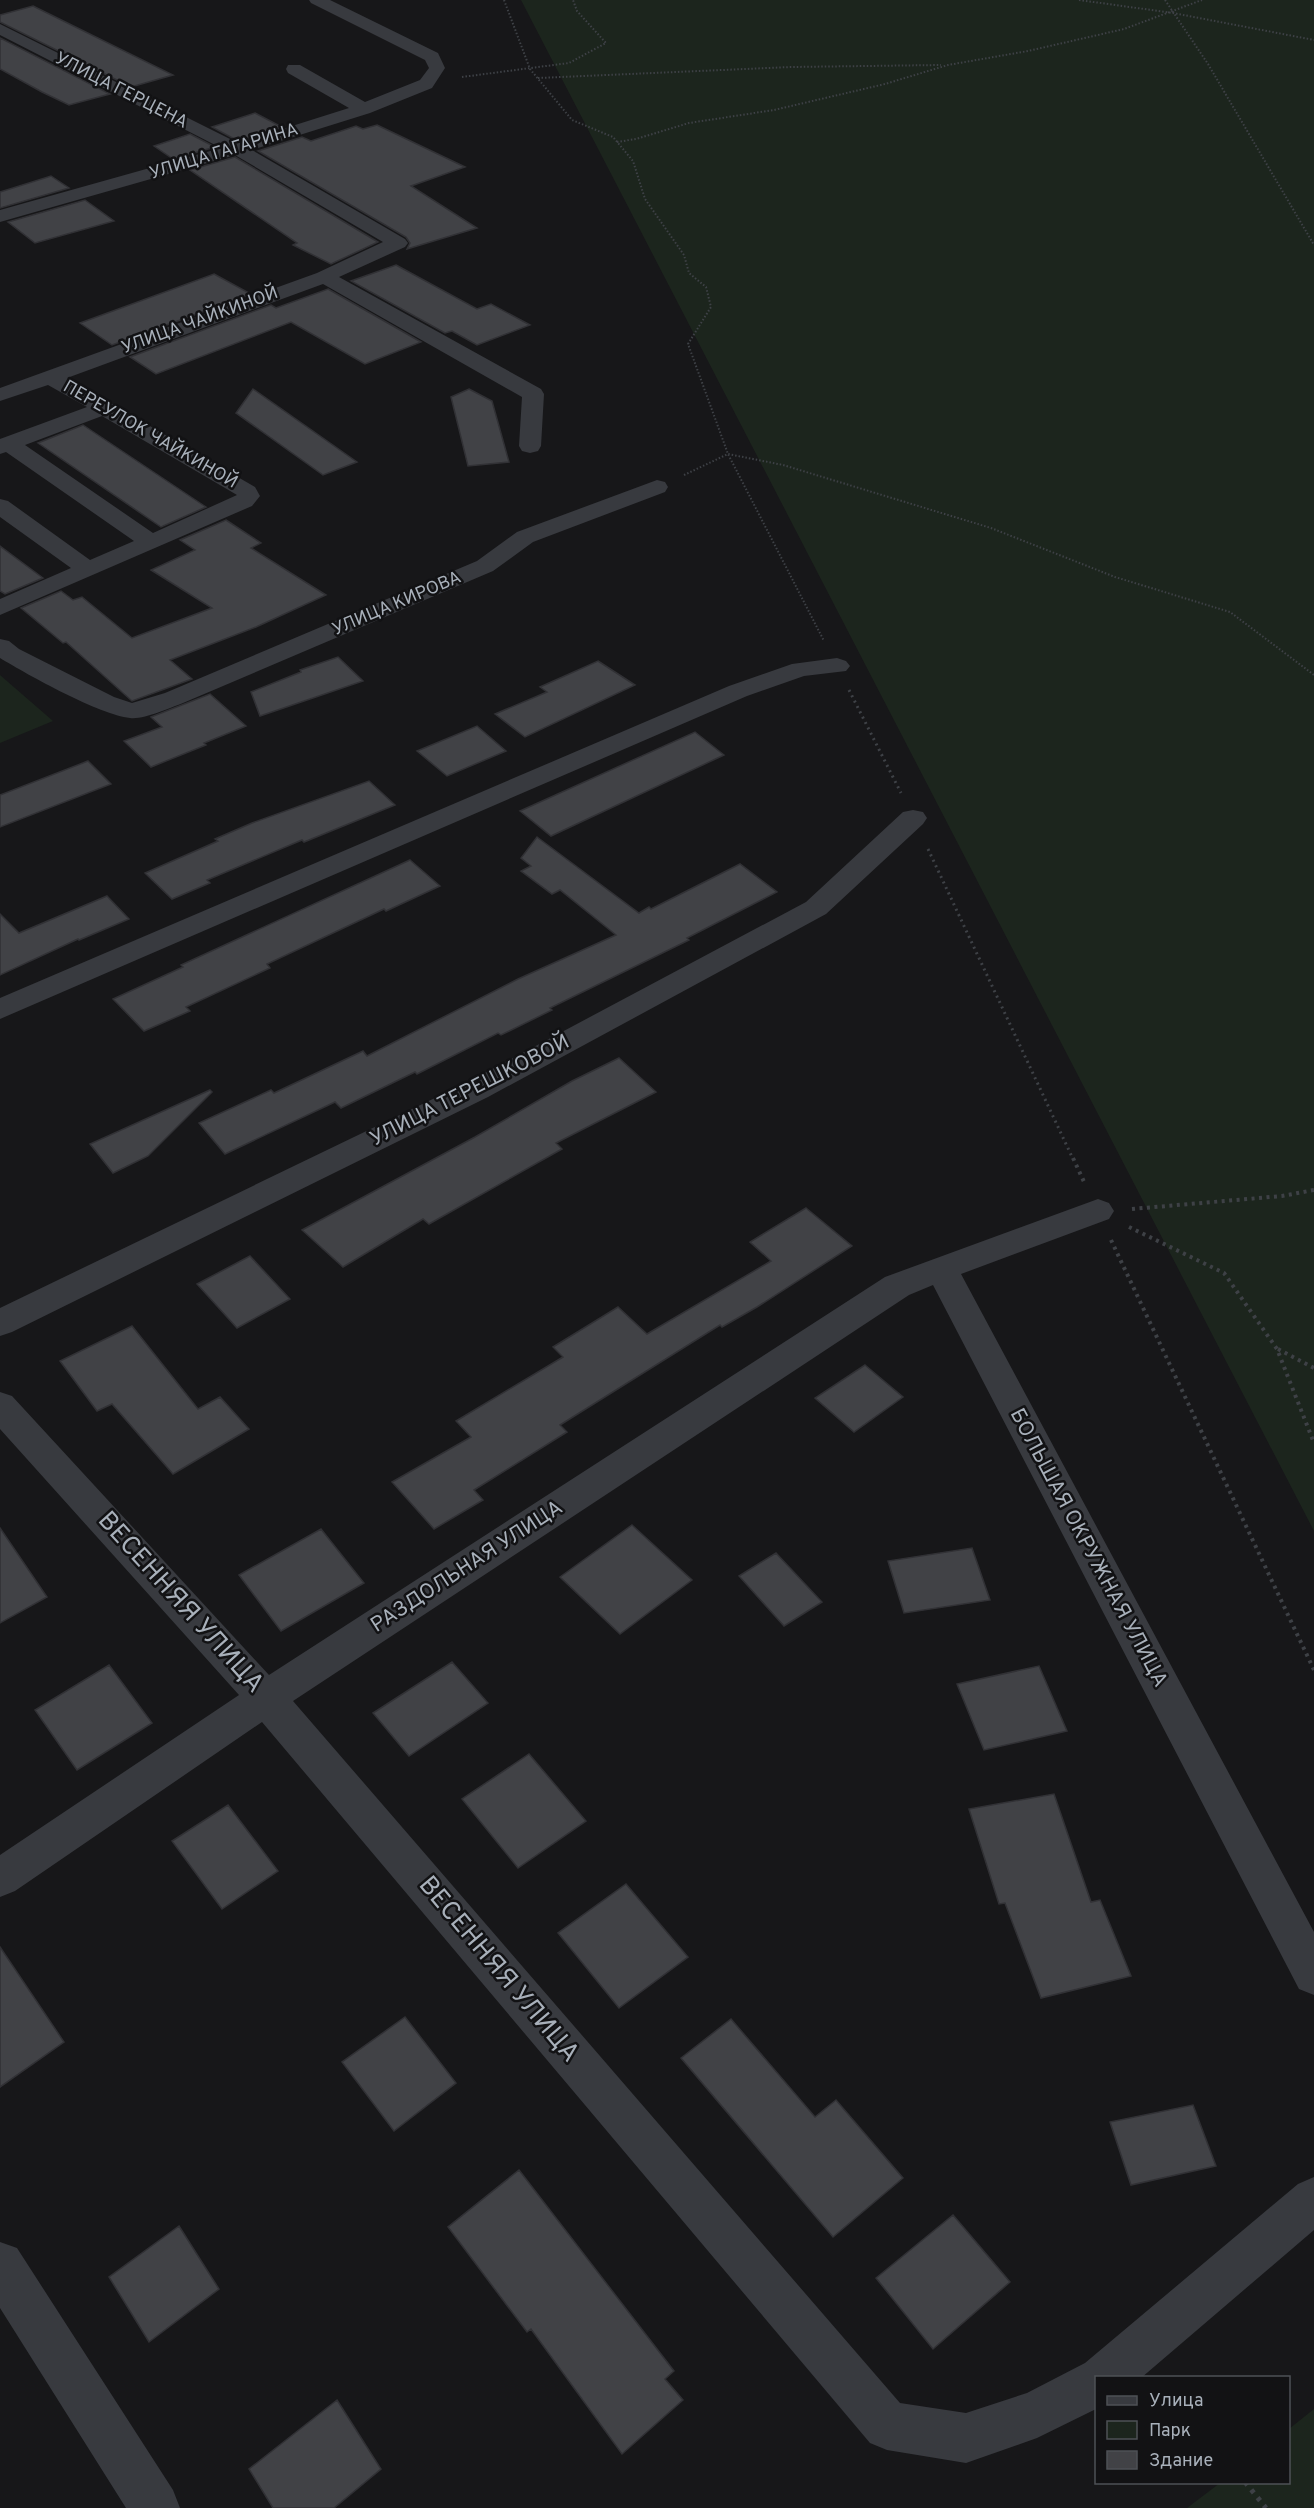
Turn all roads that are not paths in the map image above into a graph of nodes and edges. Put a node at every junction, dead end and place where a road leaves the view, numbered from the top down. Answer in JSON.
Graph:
{"nodes":[{"id":1,"x":317,"y":0,"type":"edge"},
{"id":2,"x":0,"y":29,"type":"edge"},
{"id":3,"x":294,"y":69,"type":"dead end"},
{"id":4,"x":364,"y":110,"type":"junction"},
{"id":5,"x":237,"y":149,"type":"junction"},
{"id":6,"x":0,"y":216,"type":"edge"},
{"id":7,"x":398,"y":243,"type":"joint"},
{"id":8,"x":324,"y":277,"type":"junction"},
{"id":9,"x":49,"y":376,"type":"junction"},
{"id":10,"x":0,"y":395,"type":"edge"},
{"id":11,"x":104,"y":408,"type":"junction"},
{"id":12,"x":5,"y":446,"type":"edge"},
{"id":13,"x":530,"y":446,"type":"dead end"},
{"id":14,"x":657,"y":487,"type":"road end"},
{"id":15,"x":0,"y":506,"type":"edge"},
{"id":16,"x":151,"y":542,"type":"junction"},
{"id":17,"x":88,"y":569,"type":"junction"},
{"id":18,"x":0,"y":608,"type":"edge"},
{"id":19,"x":3,"y":653,"type":"edge"},
{"id":20,"x":837,"y":666,"type":"dead end"},
{"id":21,"x":914,"y":818,"type":"dead end"},
{"id":22,"x":0,"y":1009,"type":"edge"},
{"id":23,"x":1098,"y":1211,"type":"road end"},
{"id":24,"x":941,"y":1268,"type":"junction"},
{"id":25,"x":0,"y":1323,"type":"edge"},
{"id":26,"x":0,"y":1406,"type":"edge"},
{"id":27,"x":266,"y":1698,"type":"junction"},
{"id":28,"x":0,"y":1878,"type":"edge"},
{"id":29,"x":1314,"y":1976,"type":"edge"},
{"id":30,"x":1314,"y":2200,"type":"edge"},
{"id":31,"x":0,"y":2265,"type":"edge"},
{"id":32,"x":1105,"y":2376,"type":"edge"},
{"id":33,"x":1095,"y":2384,"type":"edge"},
{"id":34,"x":156,"y":2508,"type":"edge"}],
"edges":[{"from":1,"to":4,"type":"street","name":"УЛИЦА ГАГАРИНА"},
{"from":2,"to":5,"type":"street","name":"УЛИЦА ГЕРЦЕНА"},
{"from":3,"to":4,"type":"street"},
{"from":4,"to":5,"type":"street","name":"УЛИЦА ГАГАРИНА"},
{"from":5,"to":6,"type":"street","name":"УЛИЦА ГАГАРИНА"},
{"from":5,"to":7,"type":"street","name":"УЛИЦА ГЕРЦЕНА"},
{"from":7,"to":8,"type":"street","name":"УЛИЦА ЧАЙКИНОЙ"},
{"from":8,"to":9,"type":"street","name":"УЛИЦА ЧАЙКИНОЙ"},
{"from":8,"to":13,"type":"street"},
{"from":9,"to":10,"type":"street","name":"УЛИЦА ЧАЙКИНОЙ"},
{"from":9,"to":11,"type":"street","name":"ПЕРЕУЛОК ЧАЙКИНОЙ"},
{"from":11,"to":12,"type":"street"},
{"from":11,"to":16,"type":"street","name":"ПЕРЕУЛОК ЧАЙКИНОЙ"},
{"from":12,"to":16,"type":"street"},
{"from":14,"to":19,"type":"street","name":"УЛИЦА КИРОВА"},
{"from":15,"to":17,"type":"street"},
{"from":16,"to":17,"type":"street"},
{"from":17,"to":18,"type":"street"},
{"from":20,"to":22,"type":"street"},
{"from":21,"to":25,"type":"street","name":"УЛИЦА ТЕРЕШКОВОЙ"},
{"from":23,"to":24,"type":"street"},
{"from":24,"to":27,"type":"street","name":"РАЗДОЛЬНАЯ УЛИЦА"},
{"from":24,"to":29,"type":"street","name":"БОЛЬШАЯ ОКРУЖНАЯ УЛИЦА"},
{"from":26,"to":27,"type":"street","name":"ВЕСЕННЯЯ УЛИЦА"},
{"from":27,"to":28,"type":"street","name":"РАЗДОЛЬНАЯ УЛИЦА"},
{"from":27,"to":33,"type":"street","name":"ВЕСЕННЯЯ УЛИЦА"},
{"from":30,"to":32,"type":"street"},
{"from":31,"to":34,"type":"street"}]}
